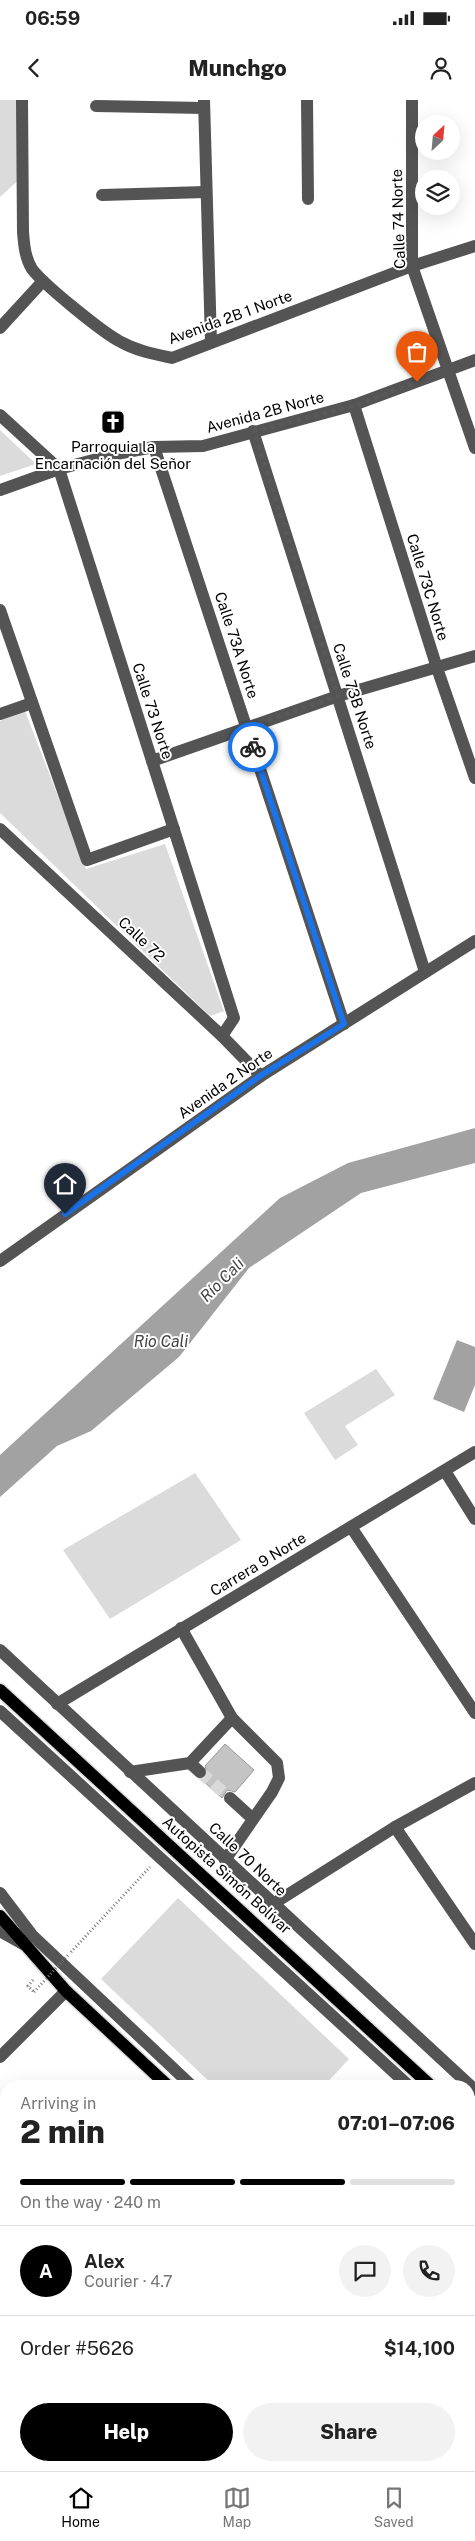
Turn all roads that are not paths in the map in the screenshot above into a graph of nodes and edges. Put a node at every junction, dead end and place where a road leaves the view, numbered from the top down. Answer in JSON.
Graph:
{"nodes":[{"id":1,"x":22,"y":100,"type":"edge"},
{"id":2,"x":307,"y":100,"type":"edge"},
{"id":3,"x":412,"y":100,"type":"edge"},
{"id":4,"x":204,"y":104,"type":"edge"},
{"id":5,"x":96,"y":106,"type":"dead end"},
{"id":6,"x":206,"y":192,"type":"junction"},
{"id":7,"x":102,"y":195,"type":"dead end"},
{"id":8,"x":308,"y":199,"type":"dead end"},
{"id":9,"x":475,"y":246,"type":"edge"},
{"id":10,"x":412,"y":266,"type":"junction"},
{"id":11,"x":42,"y":282,"type":"junction"},
{"id":12,"x":0,"y":328,"type":"edge"},
{"id":13,"x":210,"y":342,"type":"junction"},
{"id":14,"x":475,"y":360,"type":"edge"},
{"id":15,"x":449,"y":370,"type":"junction"},
{"id":16,"x":354,"y":406,"type":"junction"},
{"id":17,"x":0,"y":415,"type":"edge"},
{"id":18,"x":254,"y":431,"type":"junction"},
{"id":19,"x":154,"y":447,"type":"junction"},
{"id":20,"x":475,"y":448,"type":"edge"},
{"id":21,"x":59,"y":469,"type":"junction"},
{"id":22,"x":0,"y":490,"type":"edge"},
{"id":23,"x":0,"y":610,"type":"edge"},
{"id":24,"x":475,"y":656,"type":"edge"},
{"id":25,"x":437,"y":668,"type":"junction"},
{"id":26,"x":338,"y":696,"type":"junction"},
{"id":27,"x":32,"y":702,"type":"junction"},
{"id":28,"x":0,"y":714,"type":"edge"},
{"id":29,"x":247,"y":727,"type":"junction"},
{"id":30,"x":152,"y":761,"type":"junction"},
{"id":31,"x":475,"y":778,"type":"edge"},
{"id":32,"x":0,"y":828,"type":"edge"},
{"id":33,"x":174,"y":828,"type":"junction"},
{"id":34,"x":475,"y":941,"type":"edge"},
{"id":35,"x":425,"y":972,"type":"junction"},
{"id":36,"x":344,"y":1024,"type":"junction"},
{"id":37,"x":222,"y":1036,"type":"junction"},
{"id":38,"x":260,"y":1076,"type":"junction"},
{"id":39,"x":0,"y":1261,"type":"edge"},
{"id":40,"x":475,"y":1452,"type":"edge"},
{"id":41,"x":445,"y":1471,"type":"junction"},
{"id":42,"x":475,"y":1519,"type":"edge"},
{"id":43,"x":351,"y":1527,"type":"junction"},
{"id":44,"x":181,"y":1628,"type":"junction"},
{"id":45,"x":0,"y":1650,"type":"edge"},
{"id":46,"x":0,"y":1690,"type":"edge"},
{"id":47,"x":57,"y":1704,"type":"junction"},
{"id":48,"x":0,"y":1711,"type":"edge"},
{"id":49,"x":475,"y":1713,"type":"edge"},
{"id":50,"x":232,"y":1718,"type":"junction"},
{"id":51,"x":190,"y":1763,"type":"junction"},
{"id":52,"x":130,"y":1772,"type":"junction"},
{"id":53,"x":200,"y":1772,"type":"tunnel mouth"},
{"id":54,"x":475,"y":1784,"type":"edge"},
{"id":55,"x":230,"y":1798,"type":"tunnel mouth"},
{"id":56,"x":253,"y":1819,"type":"junction"},
{"id":57,"x":395,"y":1826,"type":"junction"},
{"id":58,"x":226,"y":1860,"type":"junction"},
{"id":59,"x":0,"y":1893,"type":"edge"},
{"id":60,"x":273,"y":1904,"type":"junction"},
{"id":61,"x":2,"y":1923,"type":"edge"},
{"id":62,"x":475,"y":1944,"type":"edge"},
{"id":63,"x":66,"y":1991,"type":"junction"},
{"id":64,"x":0,"y":2057,"type":"edge"},
{"id":65,"x":162,"y":2080,"type":"edge"},
{"id":66,"x":186,"y":2080,"type":"edge"},
{"id":67,"x":402,"y":2080,"type":"edge"},
{"id":68,"x":424,"y":2080,"type":"edge"},
{"id":69,"x":464,"y":2080,"type":"edge"}],
"edges":[{"from":1,"to":11,"type":"street"},
{"from":2,"to":8,"type":"street"},
{"from":3,"to":10,"type":"street","name":"Calle 74 Norte"},
{"from":4,"to":5,"type":"street"},
{"from":4,"to":6,"type":"street"},
{"from":6,"to":7,"type":"street"},
{"from":6,"to":13,"type":"street"},
{"from":9,"to":10,"type":"street","name":"Avenida 2B 1 Norte"},
{"from":10,"to":13,"type":"street","name":"Avenida 2B 1 Norte"},
{"from":10,"to":15,"type":"street","name":"Calle 74 Norte"},
{"from":11,"to":12,"type":"street"},
{"from":11,"to":13,"type":"street","name":"Avenida 2B 1 Norte"},
{"from":14,"to":15,"type":"street","name":"Avenida 2B Norte"},
{"from":15,"to":16,"type":"street","name":"Avenida 2B Norte"},
{"from":15,"to":20,"type":"street","name":"Calle 74 Norte"},
{"from":16,"to":18,"type":"street","name":"Avenida 2B Norte"},
{"from":16,"to":25,"type":"street","name":"Calle 73C Norte"},
{"from":17,"to":21,"type":"street","name":"Calle 73 Norte"},
{"from":18,"to":19,"type":"street","name":"Avenida 2B Norte"},
{"from":18,"to":26,"type":"street","name":"Calle 73B Norte"},
{"from":19,"to":21,"type":"street","name":"Avenida 2B Norte"},
{"from":19,"to":29,"type":"street","name":"Calle 73A Norte"},
{"from":21,"to":22,"type":"street","name":"Avenida 2B Norte"},
{"from":21,"to":30,"type":"street","name":"Calle 73 Norte"},
{"from":23,"to":27,"type":"street"},
{"from":24,"to":25,"type":"street"},
{"from":25,"to":26,"type":"street"},
{"from":25,"to":31,"type":"street","name":"Calle 73C Norte"},
{"from":26,"to":29,"type":"street"},
{"from":26,"to":35,"type":"street","name":"Calle 73B Norte"},
{"from":27,"to":28,"type":"street"},
{"from":27,"to":33,"type":"street"},
{"from":29,"to":30,"type":"street"},
{"from":29,"to":36,"type":"street","name":"Calle 73A Norte"},
{"from":30,"to":33,"type":"street","name":"Calle 73 Norte"},
{"from":32,"to":37,"type":"street","name":"Calle 72"},
{"from":33,"to":37,"type":"street","name":"Calle 73 Norte"},
{"from":34,"to":35,"type":"street","name":"Avenida 2 Norte"},
{"from":35,"to":36,"type":"street","name":"Avenida 2 Norte"},
{"from":36,"to":38,"type":"street","name":"Avenida 2 Norte"},
{"from":37,"to":38,"type":"street","name":"Calle 72"},
{"from":38,"to":39,"type":"street","name":"Avenida 2 Norte"},
{"from":40,"to":41,"type":"street","name":"Carrera 9 Norte"},
{"from":41,"to":42,"type":"street"},
{"from":41,"to":43,"type":"street","name":"Carrera 9 Norte"},
{"from":43,"to":44,"type":"street","name":"Carrera 9 Norte"},
{"from":43,"to":49,"type":"street"},
{"from":44,"to":47,"type":"street","name":"Carrera 9 Norte"},
{"from":44,"to":50,"type":"street"},
{"from":45,"to":47,"type":"street","name":"Calle 70 Norte"},
{"from":46,"to":68,"type":"main road","name":"Autopista Simón Bolívar"},
{"from":47,"to":52,"type":"street","name":"Calle 70 Norte"},
{"from":48,"to":67,"type":"street"},
{"from":50,"to":51,"type":"street"},
{"from":50,"to":56,"type":"street"},
{"from":51,"to":52,"type":"street"},
{"from":51,"to":53,"type":"street"},
{"from":52,"to":58,"type":"street","name":"Calle 70 Norte"},
{"from":54,"to":57,"type":"street"},
{"from":55,"to":56,"type":"street"},
{"from":56,"to":58,"type":"street"},
{"from":57,"to":60,"type":"street"},
{"from":57,"to":62,"type":"street"},
{"from":58,"to":60,"type":"street","name":"Calle 70 Norte"},
{"from":59,"to":66,"type":"street"},
{"from":60,"to":69,"type":"street","name":"Calle 70 Norte"},
{"from":61,"to":63,"type":"main road"},
{"from":63,"to":64,"type":"street"},
{"from":63,"to":65,"type":"main road"}]}
